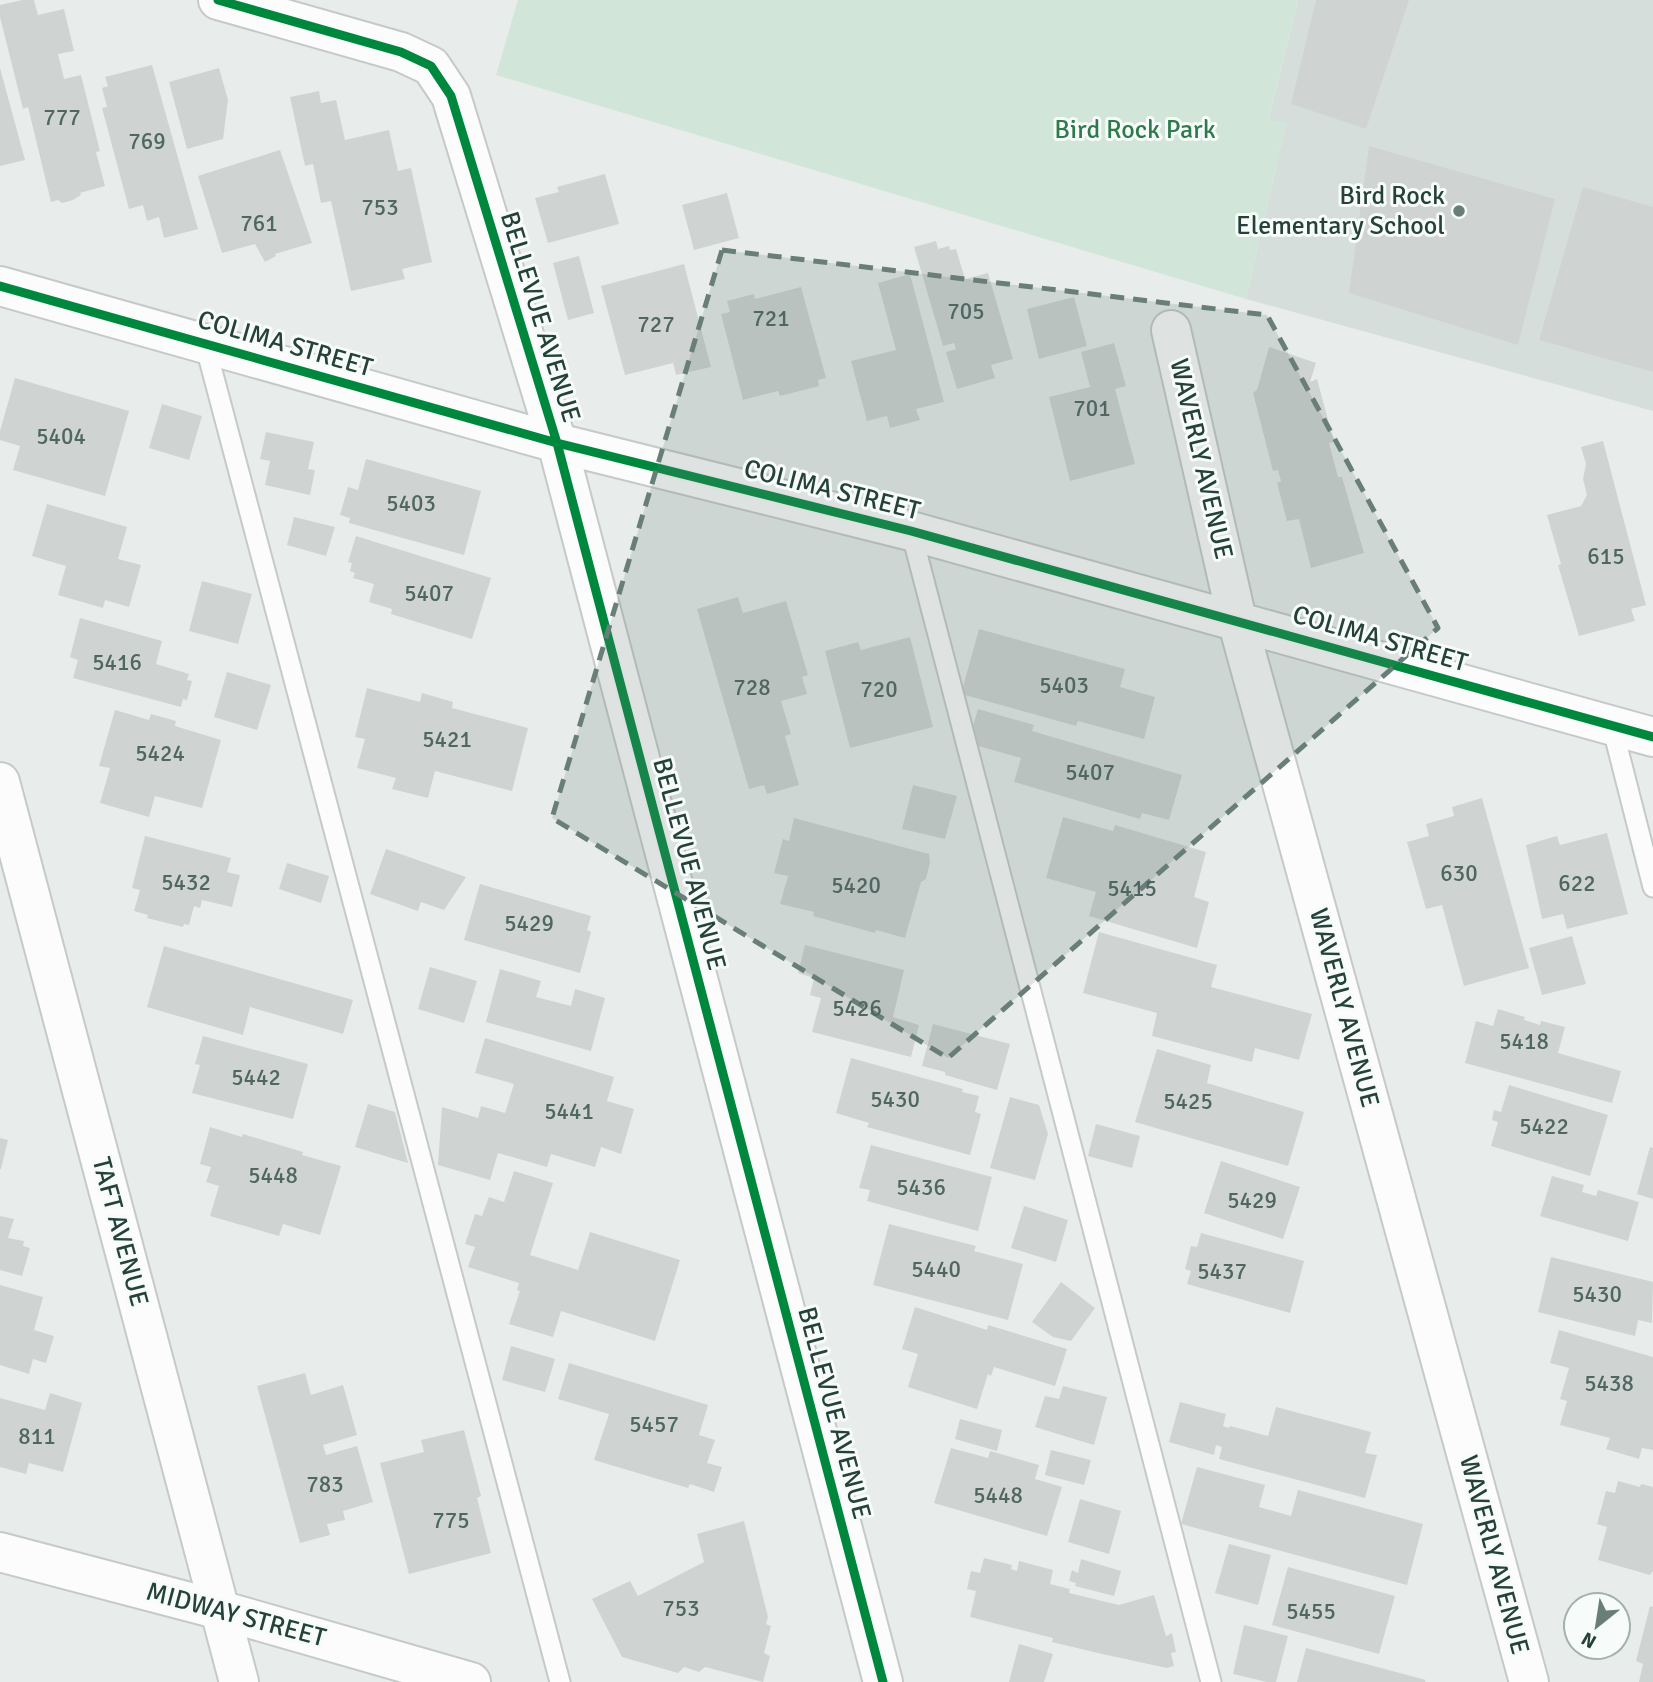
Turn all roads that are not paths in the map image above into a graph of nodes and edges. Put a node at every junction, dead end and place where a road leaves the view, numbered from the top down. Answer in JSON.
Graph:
{"nodes":[{"id":1,"x":218,"y":0,"type":"edge"},
{"id":2,"x":0,"y":286,"type":"edge"},
{"id":3,"x":1171,"y":330,"type":"dead end"},
{"id":4,"x":205,"y":344,"type":"junction"},
{"id":5,"x":556,"y":443,"type":"junction"},
{"id":6,"x":911,"y":531,"type":"junction"},
{"id":7,"x":1237,"y":620,"type":"junction"},
{"id":8,"x":1612,"y":726,"type":"junction"},
{"id":9,"x":1653,"y":737,"type":"edge"},
{"id":10,"x":0,"y":782,"type":"edge"},
{"id":11,"x":1653,"y":887,"type":"edge"},
{"id":12,"x":0,"y":1552,"type":"edge"},
{"id":13,"x":220,"y":1610,"type":"junction"},
{"id":14,"x":239,"y":1682,"type":"edge"},
{"id":15,"x":471,"y":1682,"type":"edge"},
{"id":16,"x":559,"y":1682,"type":"edge"},
{"id":17,"x":883,"y":1682,"type":"edge"},
{"id":18,"x":1211,"y":1682,"type":"edge"},
{"id":19,"x":1529,"y":1682,"type":"edge"}],
"edges":[{"from":1,"to":5,"type":"street","name":"BELLEVUE AVENUE"},
{"from":2,"to":4,"type":"street","name":"COLIMA STREET"},
{"from":3,"to":7,"type":"street","name":"WAVERLY AVENUE"},
{"from":4,"to":5,"type":"street","name":"COLIMA STREET"},
{"from":4,"to":16,"type":"lane"},
{"from":5,"to":6,"type":"street","name":"COLIMA STREET"},
{"from":5,"to":17,"type":"street","name":"BELLEVUE AVENUE"},
{"from":6,"to":7,"type":"street","name":"COLIMA STREET"},
{"from":6,"to":18,"type":"lane"},
{"from":7,"to":8,"type":"street","name":"COLIMA STREET"},
{"from":7,"to":19,"type":"street","name":"WAVERLY AVENUE"},
{"from":8,"to":9,"type":"street","name":"COLIMA STREET"},
{"from":8,"to":11,"type":"lane"},
{"from":10,"to":13,"type":"street","name":"TAFT AVENUE"},
{"from":12,"to":13,"type":"street","name":"MIDWAY STREET"},
{"from":13,"to":14,"type":"street","name":"TAFT AVENUE"},
{"from":13,"to":15,"type":"street","name":"MIDWAY STREET"}]}
